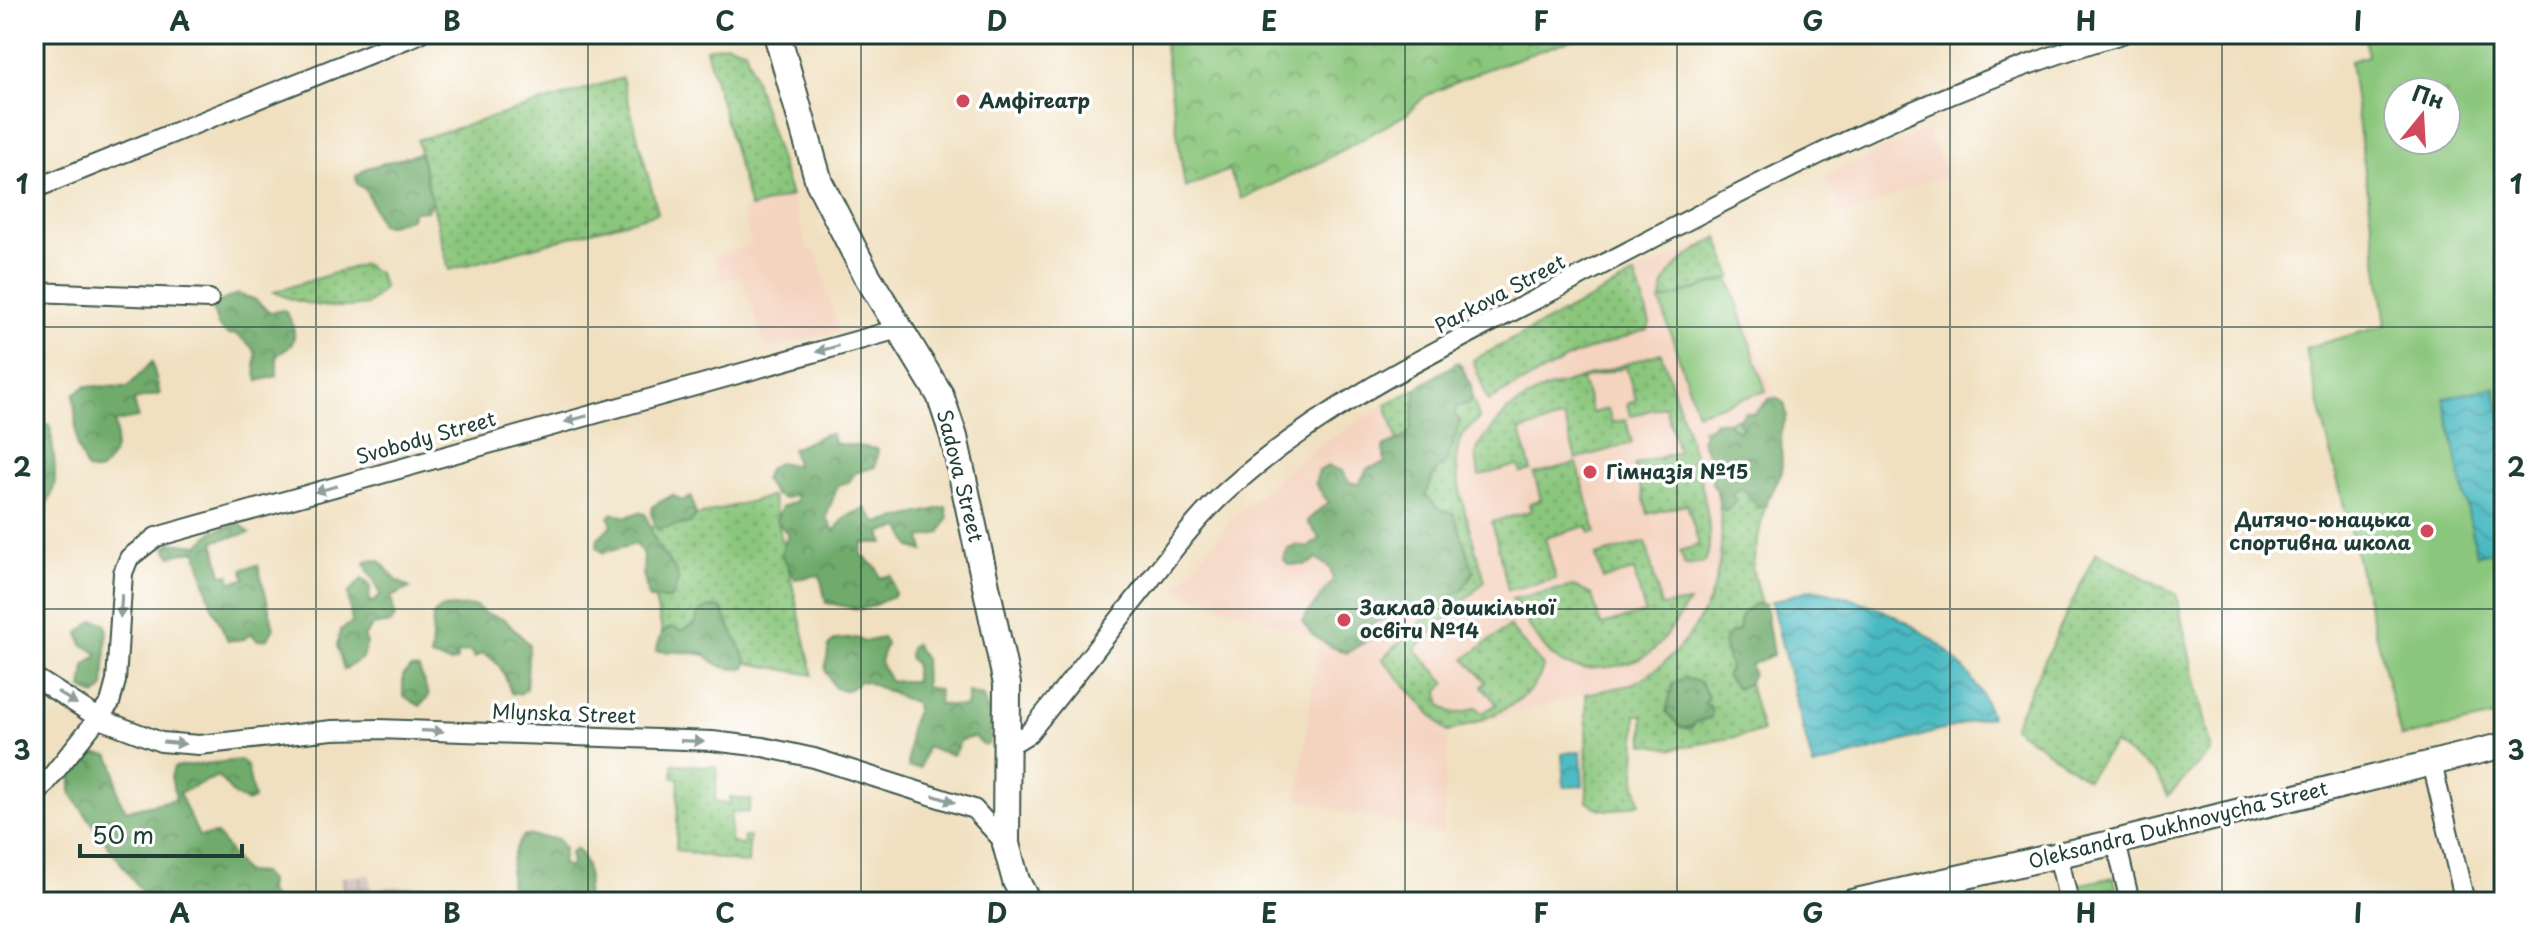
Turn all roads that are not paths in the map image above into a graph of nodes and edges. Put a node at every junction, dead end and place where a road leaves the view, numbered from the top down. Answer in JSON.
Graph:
{"nodes":[{"id":1,"x":419,"y":34,"type":"edge"},
{"id":2,"x":777,"y":34,"type":"edge"},
{"id":3,"x":2122,"y":34,"type":"edge"},
{"id":4,"x":34,"y":189,"type":"edge"},
{"id":5,"x":34,"y":292,"type":"edge"},
{"id":6,"x":209,"y":299,"type":"dead end"},
{"id":7,"x":902,"y":328,"type":"junction"},
{"id":8,"x":34,"y":677,"type":"edge"},
{"id":9,"x":100,"y":719,"type":"junction"},
{"id":10,"x":2504,"y":745,"type":"edge"},
{"id":11,"x":1008,"y":746,"type":"junction"},
{"id":12,"x":2432,"y":763,"type":"junction"},
{"id":13,"x":34,"y":798,"type":"edge"},
{"id":14,"x":2116,"y":842,"type":"junction"},
{"id":15,"x":1006,"y":844,"type":"junction"},
{"id":16,"x":2058,"y":855,"type":"junction"},
{"id":17,"x":1027,"y":902,"type":"edge"},
{"id":18,"x":1852,"y":902,"type":"edge"},
{"id":19,"x":2069,"y":902,"type":"edge"},
{"id":20,"x":2130,"y":902,"type":"edge"},
{"id":21,"x":2465,"y":902,"type":"edge"}],
"edges":[{"from":1,"to":4,"type":"street"},
{"from":2,"to":7,"type":"main road","name":"Sadova Street"},
{"from":3,"to":11,"type":"street","name":"Parkova Street"},
{"from":5,"to":6,"type":"street"},
{"from":7,"to":9,"type":"street","name":"Svobody Street","one_way":true},
{"from":7,"to":11,"type":"main road","name":"Sadova Street"},
{"from":8,"to":9,"type":"street","name":"Mlynska Street","one_way":true},
{"from":9,"to":13,"type":"street","name":"Svobody Street"},
{"from":9,"to":15,"type":"street","name":"Mlynska Street","one_way":true},
{"from":10,"to":12,"type":"main road","name":"Oleksandra Dukhnovycha Street"},
{"from":11,"to":15,"type":"main road","name":"Sadova Street"},
{"from":12,"to":14,"type":"main road","name":"Oleksandra Dukhnovycha Street"},
{"from":12,"to":21,"type":"street"},
{"from":14,"to":16,"type":"main road","name":"Oleksandra Dukhnovycha Street"},
{"from":14,"to":20,"type":"street"},
{"from":15,"to":17,"type":"main road","name":"Sadova Street"},
{"from":16,"to":18,"type":"main road","name":"Oleksandra Dukhnovycha Street"},
{"from":16,"to":19,"type":"street"}]}
